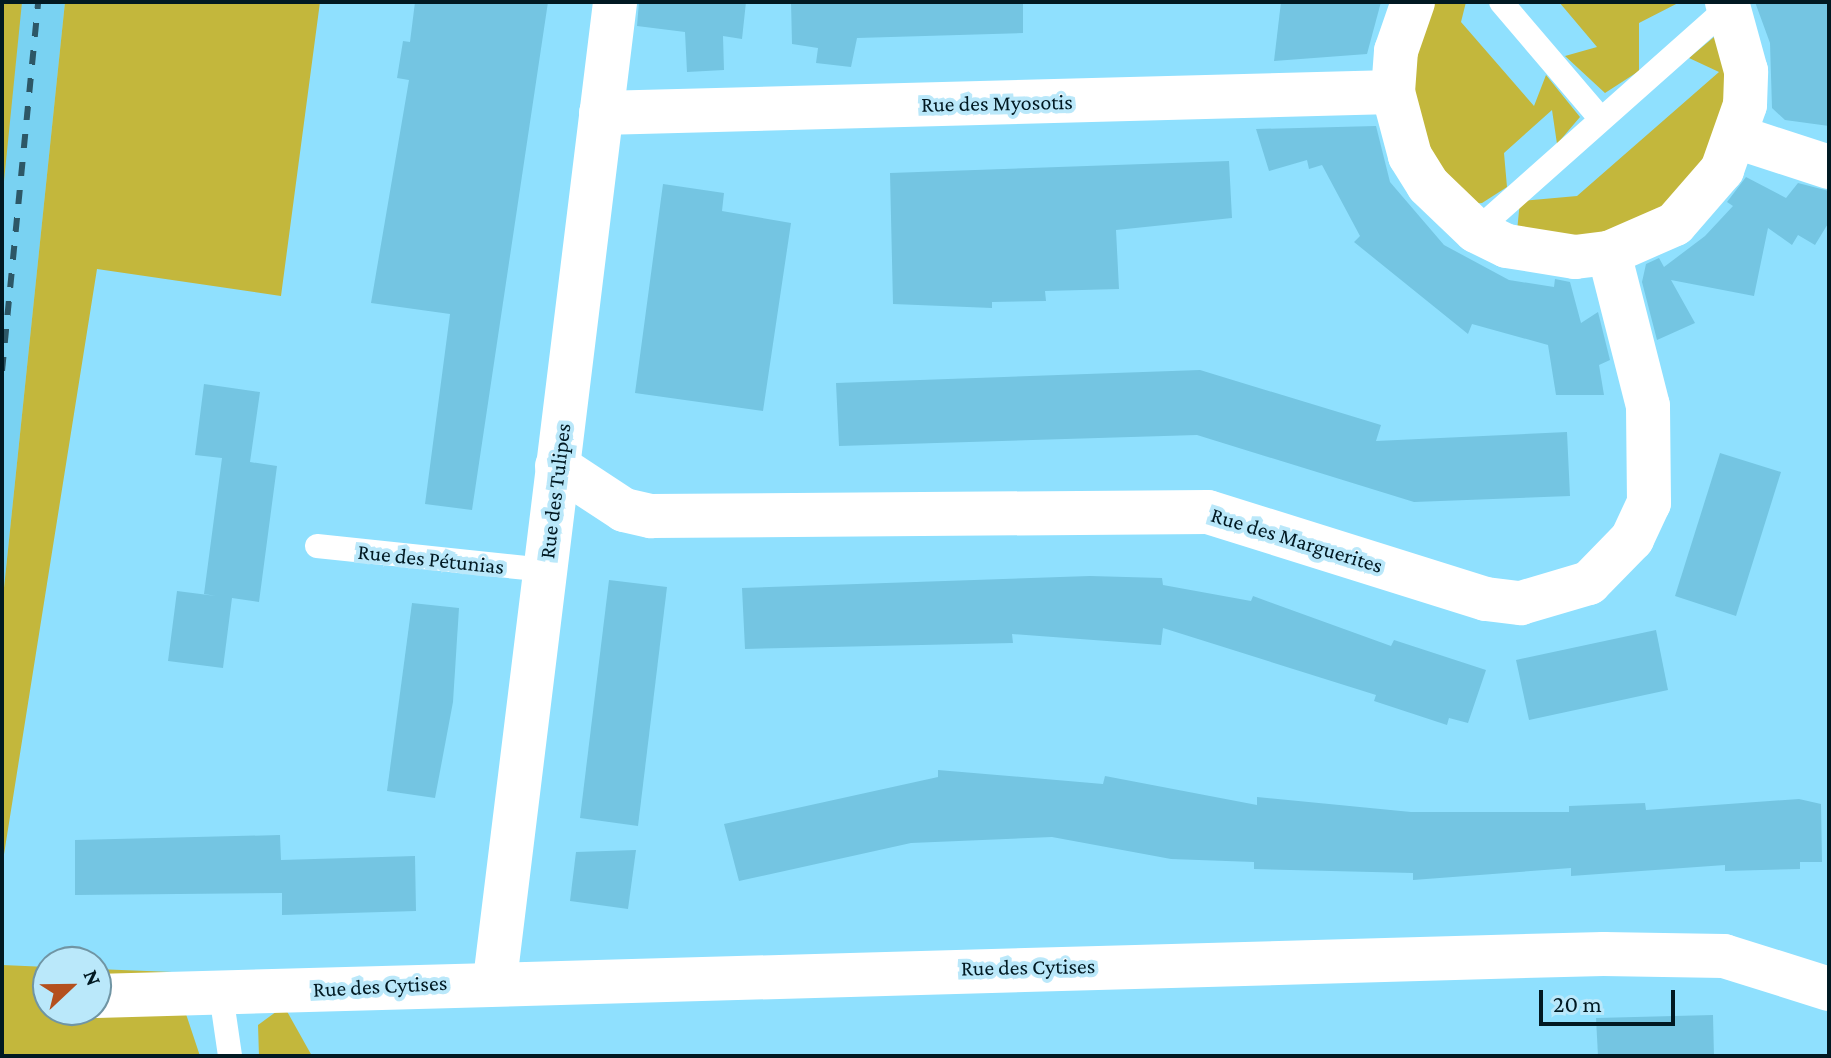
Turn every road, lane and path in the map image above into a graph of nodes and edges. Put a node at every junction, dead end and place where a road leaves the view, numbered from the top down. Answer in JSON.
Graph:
{"nodes":[{"id":1,"x":615,"y":2,"type":"edge"},
{"id":2,"x":1413,"y":2,"type":"edge"},
{"id":3,"x":1501,"y":2,"type":"edge"},
{"id":4,"x":1728,"y":4,"type":"edge"},
{"id":5,"x":1393,"y":92,"type":"junction"},
{"id":6,"x":601,"y":113,"type":"junction"},
{"id":7,"x":1601,"y":119,"type":"junction"},
{"id":8,"x":1737,"y":137,"type":"junction"},
{"id":9,"x":1829,"y":167,"type":"edge"},
{"id":10,"x":1476,"y":231,"type":"junction"},
{"id":11,"x":1609,"y":253,"type":"junction"},
{"id":12,"x":557,"y":466,"type":"junction"},
{"id":13,"x":317,"y":546,"type":"dead end"},
{"id":14,"x":545,"y":570,"type":"junction"},
{"id":15,"x":495,"y":980,"type":"junction"},
{"id":16,"x":1829,"y":989,"type":"edge"},
{"id":17,"x":221,"y":994,"type":"junction"},
{"id":18,"x":112,"y":996,"type":"edge"},
{"id":19,"x":230,"y":1056,"type":"edge"}],
"edges":[{"from":1,"to":6,"type":"street","name":"Rue des Tulipes"},
{"from":2,"to":5,"type":"street"},
{"from":3,"to":7,"type":"lane"},
{"from":4,"to":7,"type":"lane"},
{"from":4,"to":8,"type":"street"},
{"from":5,"to":6,"type":"street","name":"Rue des Myosotis"},
{"from":5,"to":10,"type":"street"},
{"from":6,"to":12,"type":"street","name":"Rue des Tulipes"},
{"from":7,"to":10,"type":"lane"},
{"from":8,"to":9,"type":"street"},
{"from":8,"to":11,"type":"street"},
{"from":10,"to":11,"type":"street"},
{"from":11,"to":12,"type":"street","name":"Rue des Marguerites"},
{"from":12,"to":14,"type":"street","name":"Rue des Tulipes"},
{"from":13,"to":14,"type":"lane","name":"Rue des Pétunias"},
{"from":14,"to":15,"type":"street","name":"Rue des Tulipes"},
{"from":15,"to":16,"type":"street","name":"Rue des Cytises"},
{"from":15,"to":17,"type":"street","name":"Rue des Cytises"},
{"from":17,"to":18,"type":"street","name":"Rue des Cytises"},
{"from":17,"to":19,"type":"lane"}]}
